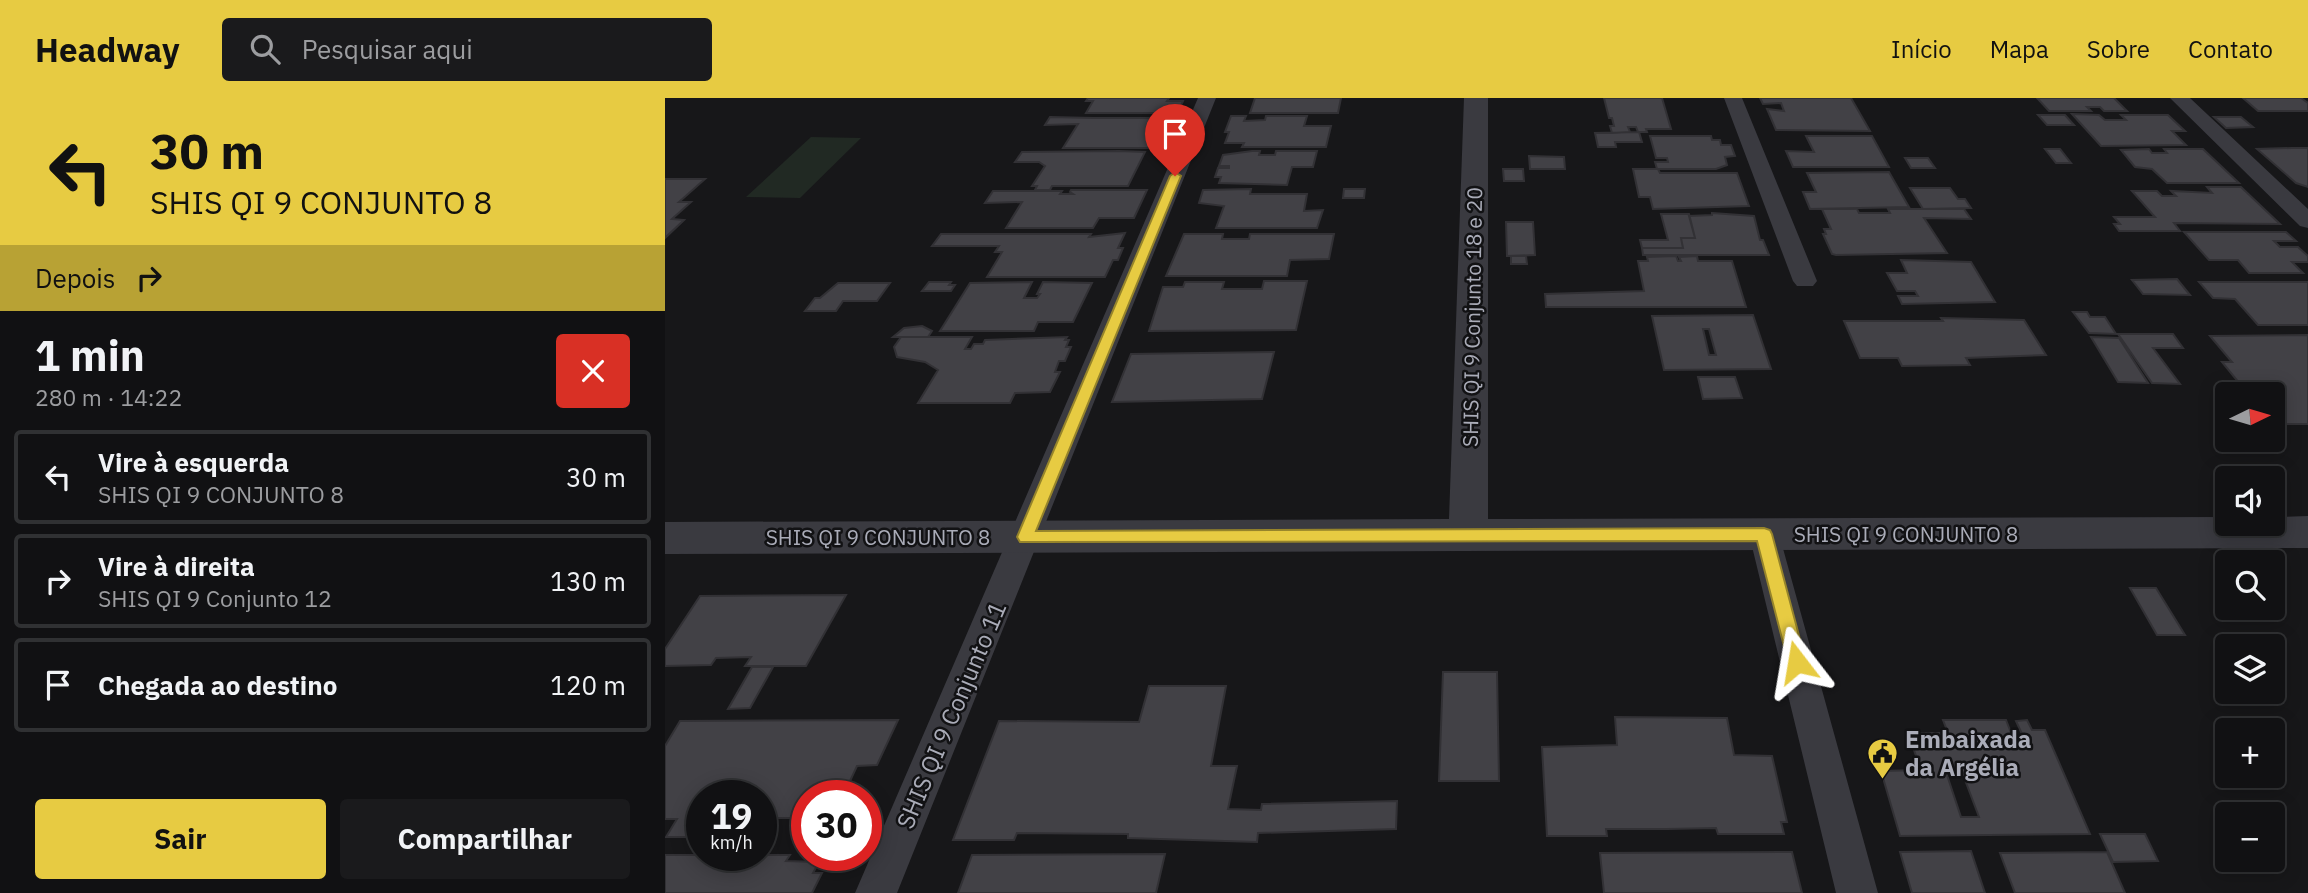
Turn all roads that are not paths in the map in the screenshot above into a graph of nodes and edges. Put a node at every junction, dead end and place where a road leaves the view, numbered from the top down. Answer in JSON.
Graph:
{"nodes":[{"id":1,"x":1207,"y":98,"type":"edge"},
{"id":2,"x":1476,"y":98,"type":"edge"},
{"id":3,"x":1733,"y":98,"type":"edge"},
{"id":4,"x":2179,"y":98,"type":"edge"},
{"id":5,"x":2308,"y":221,"type":"edge"},
{"id":6,"x":1805,"y":281,"type":"dead end"},
{"id":7,"x":2308,"y":532,"type":"edge"},
{"id":8,"x":1764,"y":534,"type":"junction"},
{"id":9,"x":1468,"y":535,"type":"junction"},
{"id":10,"x":1025,"y":537,"type":"junction"},
{"id":11,"x":665,"y":538,"type":"edge"},
{"id":12,"x":876,"y":893,"type":"edge"},
{"id":13,"x":1857,"y":893,"type":"edge"}],
"edges":[{"from":1,"to":10,"type":"street","name":"SHIS QI 9 Conjunto 11"},
{"from":2,"to":9,"type":"street","name":"SHIS QI 9 Conjunto 18 e 20"},
{"from":3,"to":6,"type":"street"},
{"from":4,"to":5,"type":"street"},
{"from":7,"to":8,"type":"street","name":"SHIS QI 9 CONJUNTO 8"},
{"from":8,"to":9,"type":"street","name":"SHIS QI 9 CONJUNTO 8"},
{"from":8,"to":13,"type":"street"},
{"from":9,"to":10,"type":"street","name":"SHIS QI 9 CONJUNTO 8"},
{"from":10,"to":11,"type":"street","name":"SHIS QI 9 CONJUNTO 8"},
{"from":10,"to":12,"type":"street","name":"SHIS QI 9 Conjunto 11"}]}
